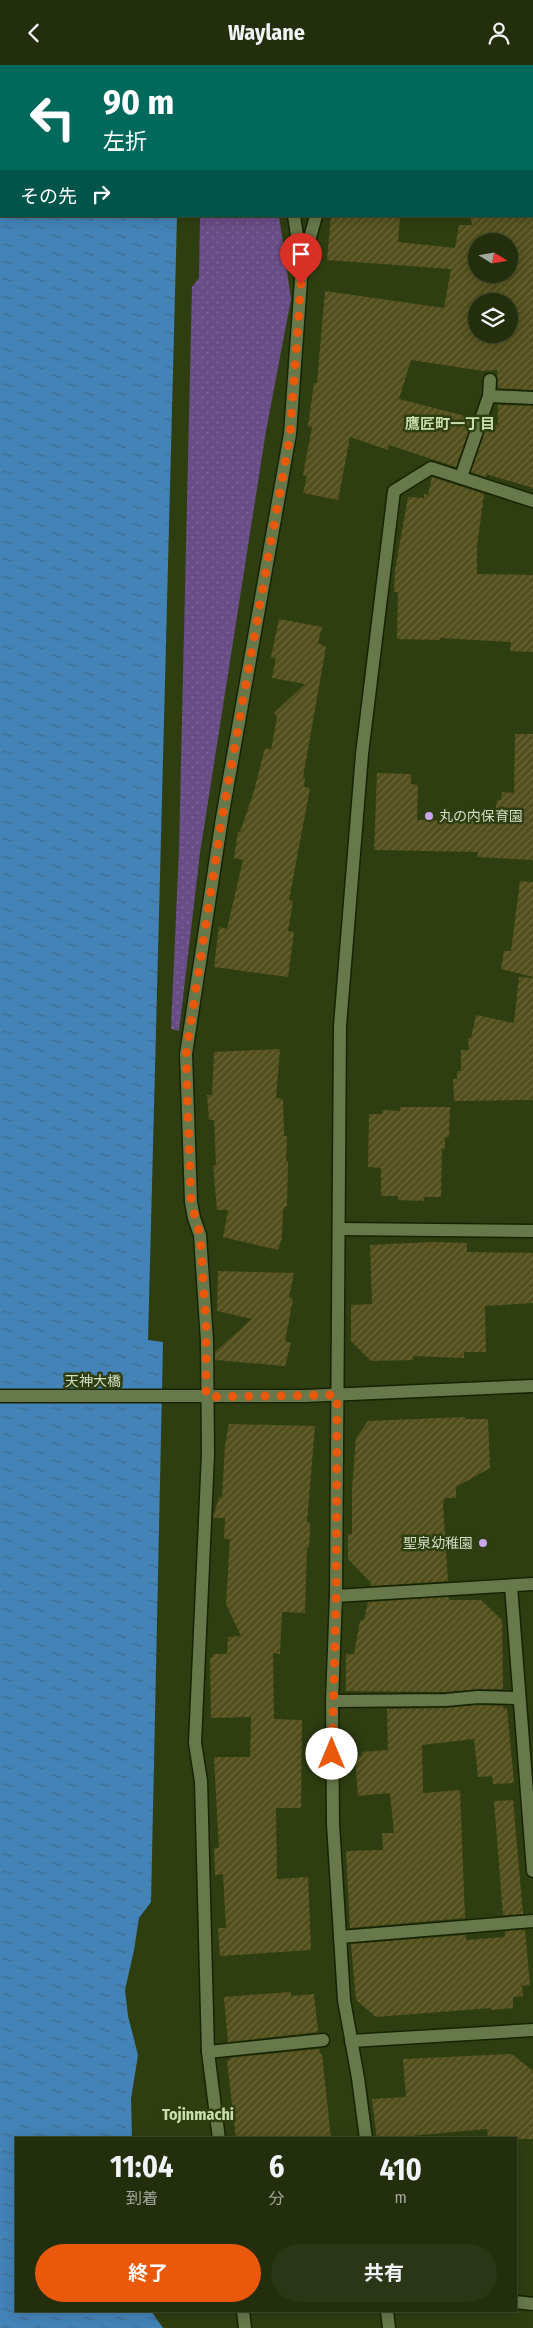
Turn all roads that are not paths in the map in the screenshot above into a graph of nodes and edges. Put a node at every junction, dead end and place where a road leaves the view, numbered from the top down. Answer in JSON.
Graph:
{"nodes":[{"id":1,"x":294,"y":217,"type":"edge"},
{"id":2,"x":316,"y":217,"type":"edge"},
{"id":3,"x":302,"y":266,"type":"junction"},
{"id":4,"x":490,"y":381,"type":"dead end"},
{"id":5,"x":489,"y":396,"type":"junction"},
{"id":6,"x":533,"y":398,"type":"edge"},
{"id":7,"x":461,"y":477,"type":"junction"},
{"id":8,"x":533,"y":501,"type":"edge"},
{"id":9,"x":340,"y":1229,"type":"junction"},
{"id":10,"x":533,"y":1231,"type":"edge"},
{"id":11,"x":533,"y":1386,"type":"edge"},
{"id":12,"x":337,"y":1395,"type":"junction"},
{"id":13,"x":0,"y":1396,"type":"edge"},
{"id":14,"x":206,"y":1397,"type":"junction"},
{"id":15,"x":533,"y":1584,"type":"edge"},
{"id":16,"x":511,"y":1586,"type":"junction"},
{"id":17,"x":336,"y":1595,"type":"junction"},
{"id":18,"x":519,"y":1698,"type":"junction"},
{"id":19,"x":332,"y":1701,"type":"junction"},
{"id":20,"x":533,"y":1871,"type":"edge"},
{"id":21,"x":533,"y":1921,"type":"edge"},
{"id":22,"x":340,"y":1937,"type":"junction"},
{"id":23,"x":533,"y":2030,"type":"edge"},
{"id":24,"x":323,"y":2040,"type":"dead end"},
{"id":25,"x":351,"y":2041,"type":"junction"},
{"id":26,"x":208,"y":2052,"type":"junction"},
{"id":27,"x":220,"y":2137,"type":"edge"},
{"id":28,"x":366,"y":2137,"type":"edge"},
{"id":29,"x":517,"y":2302,"type":"edge"},
{"id":30,"x":533,"y":2304,"type":"edge"},
{"id":31,"x":243,"y":2312,"type":"edge"},
{"id":32,"x":387,"y":2312,"type":"edge"},
{"id":33,"x":245,"y":2328,"type":"edge"},
{"id":34,"x":389,"y":2328,"type":"edge"}],
"edges":[{"from":1,"to":3,"type":"street"},
{"from":2,"to":3,"type":"street"},
{"from":3,"to":14,"type":"street"},
{"from":4,"to":5,"type":"street"},
{"from":5,"to":6,"type":"street"},
{"from":5,"to":7,"type":"street"},
{"from":7,"to":8,"type":"street"},
{"from":7,"to":9,"type":"street"},
{"from":9,"to":10,"type":"street"},
{"from":9,"to":12,"type":"street"},
{"from":11,"to":12,"type":"street","name":"天神大橋"},
{"from":12,"to":14,"type":"street","name":"天神大橋"},
{"from":12,"to":17,"type":"street"},
{"from":13,"to":14,"type":"street","name":"天神大橋"},
{"from":14,"to":26,"type":"street"},
{"from":15,"to":16,"type":"street"},
{"from":16,"to":17,"type":"street"},
{"from":16,"to":18,"type":"street"},
{"from":17,"to":19,"type":"street"},
{"from":18,"to":19,"type":"street"},
{"from":18,"to":20,"type":"street"},
{"from":19,"to":22,"type":"street"},
{"from":21,"to":22,"type":"street"},
{"from":22,"to":25,"type":"street"},
{"from":23,"to":25,"type":"street"},
{"from":24,"to":26,"type":"street"},
{"from":25,"to":28,"type":"street"},
{"from":26,"to":27,"type":"street"},
{"from":29,"to":30,"type":"street"},
{"from":31,"to":33,"type":"street"},
{"from":32,"to":34,"type":"street"}]}
